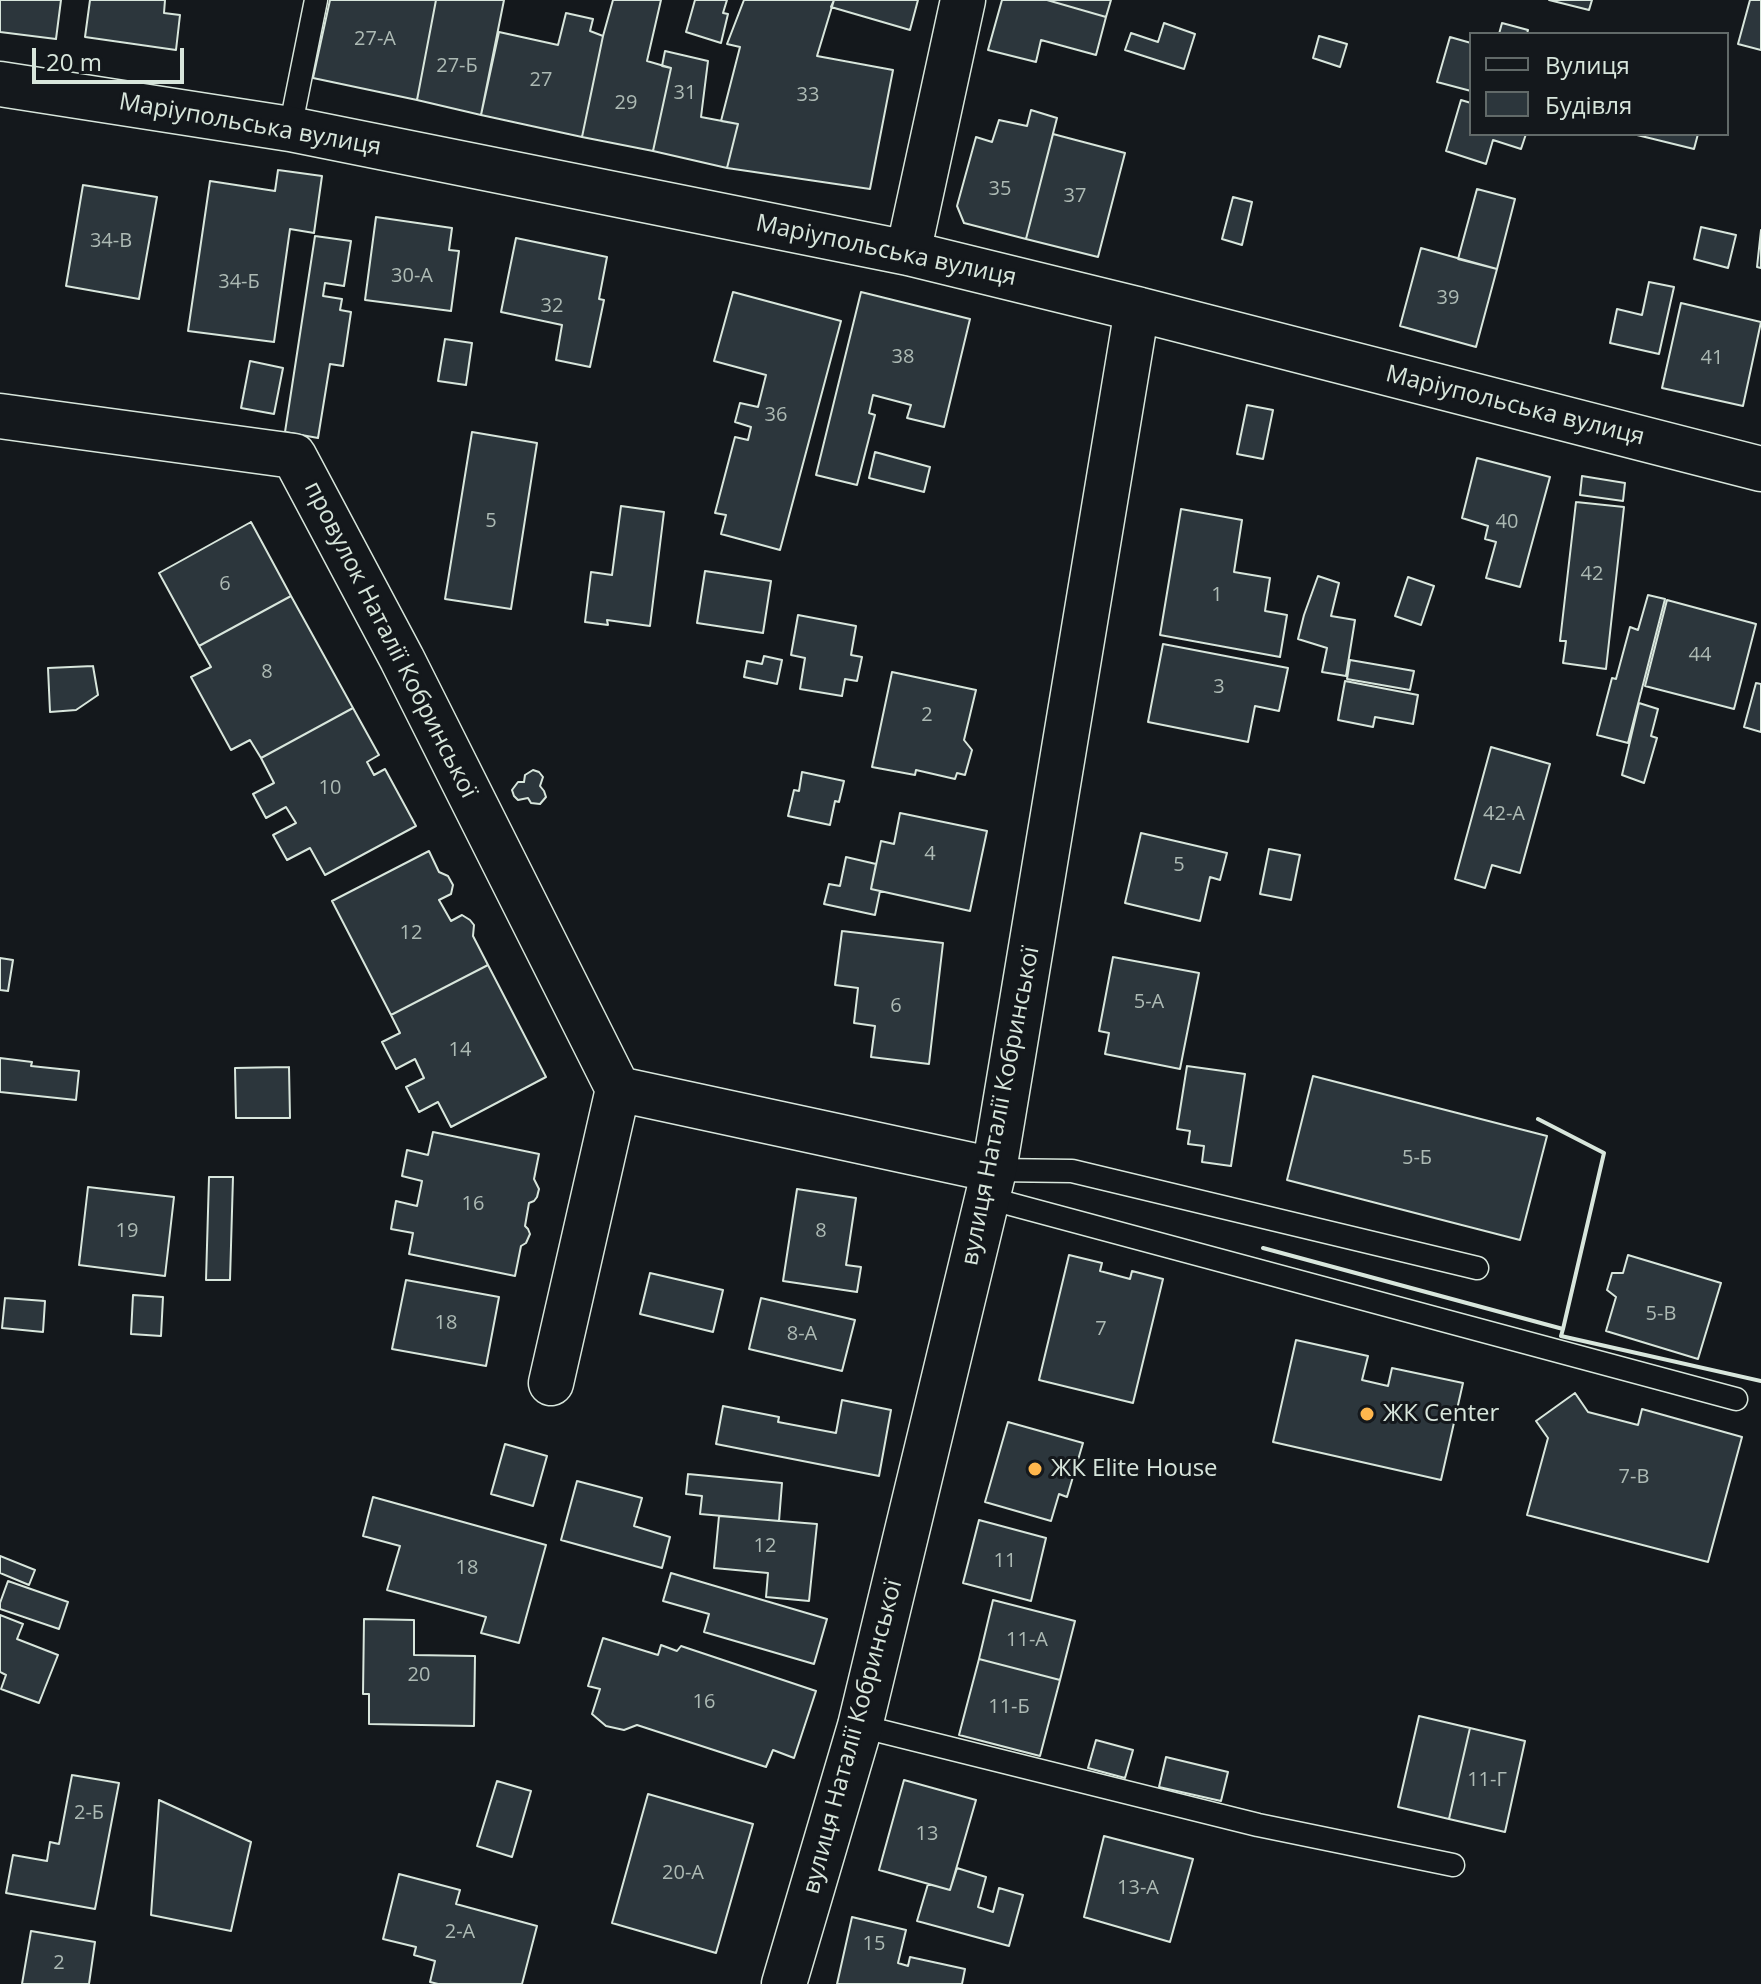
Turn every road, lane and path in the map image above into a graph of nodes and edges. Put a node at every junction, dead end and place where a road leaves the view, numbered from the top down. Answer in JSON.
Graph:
{"nodes":[{"id":1,"x":316,"y":0,"type":"edge"},
{"id":2,"x":963,"y":0,"type":"edge"},
{"id":3,"x":0,"y":84,"type":"edge"},
{"id":4,"x":290,"y":129,"type":"junction"},
{"id":5,"x":908,"y":253,"type":"junction"},
{"id":6,"x":1137,"y":309,"type":"junction"},
{"id":7,"x":0,"y":416,"type":"edge"},
{"id":8,"x":1761,"y":469,"type":"edge"},
{"id":9,"x":618,"y":1089,"type":"junction"},
{"id":10,"x":991,"y":1184,"type":"junction"},
{"id":11,"x":1477,"y":1268,"type":"dead end"},
{"id":12,"x":551,"y":1383,"type":"dead end"},
{"id":13,"x":1736,"y":1399,"type":"dead end"},
{"id":14,"x":860,"y":1726,"type":"junction"},
{"id":15,"x":1453,"y":1865,"type":"dead end"},
{"id":16,"x":784,"y":1984,"type":"edge"}],
"edges":[{"from":1,"to":4,"type":"lane"},
{"from":2,"to":5,"type":"street"},
{"from":3,"to":4,"type":"street","name":"Маріупольська вулиця"},
{"from":4,"to":5,"type":"street","name":"Маріупольська вулиця"},
{"from":5,"to":6,"type":"street","name":"Маріупольська вулиця"},
{"from":6,"to":8,"type":"street","name":"Маріупольська вулиця"},
{"from":6,"to":10,"type":"street","name":"вулиця Наталії Кобринської"},
{"from":7,"to":9,"type":"street","name":"провулок Наталії Кобринської"},
{"from":9,"to":10,"type":"street"},
{"from":9,"to":12,"type":"street"},
{"from":10,"to":11,"type":"lane"},
{"from":10,"to":13,"type":"lane"},
{"from":10,"to":14,"type":"street","name":"вулиця Наталії Кобринської"},
{"from":14,"to":15,"type":"lane"},
{"from":14,"to":16,"type":"street","name":"вулиця Наталії Кобринської"}]}
